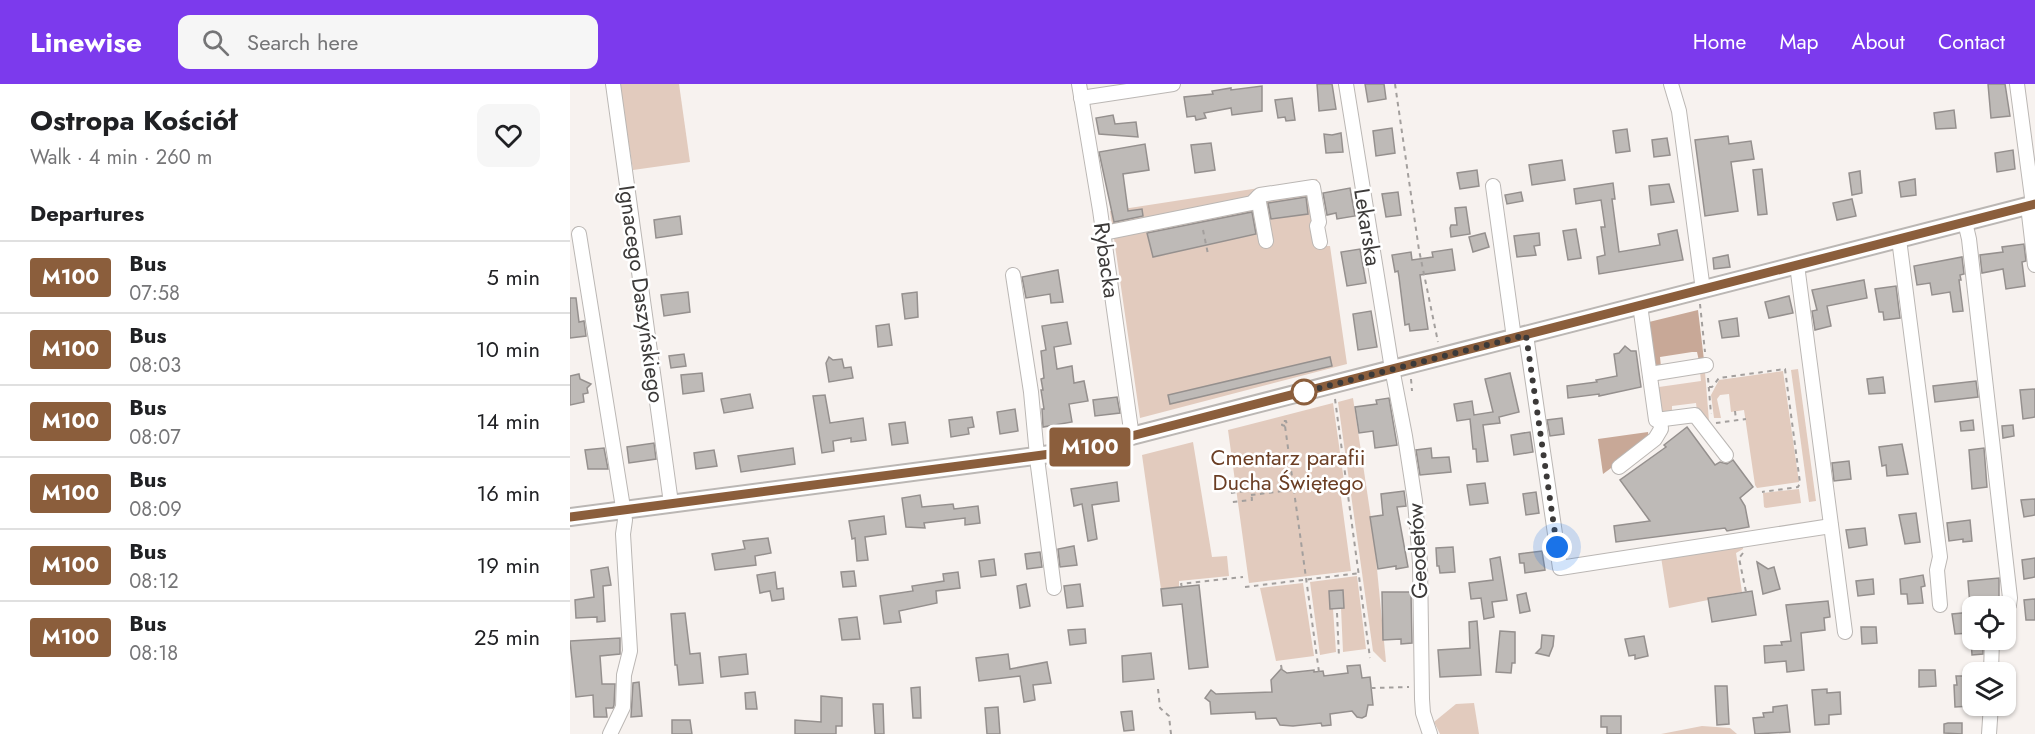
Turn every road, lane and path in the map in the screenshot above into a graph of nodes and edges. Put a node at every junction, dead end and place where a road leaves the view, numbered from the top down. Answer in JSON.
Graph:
{"nodes":[{"id":1,"x":613,"y":84,"type":"edge"},
{"id":2,"x":1173,"y":84,"type":"edge"},
{"id":3,"x":1346,"y":84,"type":"edge"},
{"id":4,"x":1395,"y":84,"type":"edge"},
{"id":5,"x":1671,"y":84,"type":"edge"},
{"id":6,"x":2017,"y":84,"type":"edge"},
{"id":7,"x":1080,"y":91,"type":"edge"},
{"id":8,"x":1493,"y":186,"type":"dead end"},
{"id":9,"x":1258,"y":197,"type":"junction"},
{"id":10,"x":2032,"y":205,"type":"edge"},
{"id":11,"x":1965,"y":222,"type":"junction"},
{"id":12,"x":1203,"y":230,"type":"dead end"},
{"id":13,"x":1104,"y":233,"type":"junction"},
{"id":14,"x":579,"y":234,"type":"dead end"},
{"id":15,"x":1899,"y":239,"type":"junction"},
{"id":16,"x":1266,"y":240,"type":"dead end"},
{"id":17,"x":1320,"y":242,"type":"dead end"},
{"id":18,"x":1208,"y":254,"type":"dead end"},
{"id":19,"x":1797,"y":265,"type":"junction"},
{"id":20,"x":2035,"y":265,"type":"edge"},
{"id":21,"x":1013,"y":275,"type":"dead end"},
{"id":22,"x":1703,"y":290,"type":"junction"},
{"id":23,"x":1640,"y":305,"type":"junction"},
{"id":24,"x":1520,"y":336,"type":"junction"},
{"id":25,"x":1441,"y":357,"type":"junction"},
{"id":26,"x":1706,"y":365,"type":"dead end"},
{"id":27,"x":1392,"y":369,"type":"junction"},
{"id":28,"x":1650,"y":374,"type":"junction"},
{"id":29,"x":1410,"y":375,"type":"dead end"},
{"id":30,"x":1708,"y":387,"type":"dead end"},
{"id":31,"x":1412,"y":391,"type":"dead end"},
{"id":32,"x":1335,"y":396,"type":"dead end"},
{"id":33,"x":1735,"y":411,"type":"dead end"},
{"id":34,"x":1660,"y":419,"type":"junction"},
{"id":35,"x":1746,"y":419,"type":"dead end"},
{"id":36,"x":1736,"y":420,"type":"junction"},
{"id":37,"x":1712,"y":423,"type":"dead end"},
{"id":38,"x":1285,"y":426,"type":"dead end"},
{"id":39,"x":1132,"y":436,"type":"junction"},
{"id":40,"x":1725,"y":455,"type":"dead end"},
{"id":41,"x":1037,"y":456,"type":"junction"},
{"id":42,"x":1619,"y":467,"type":"dead end"},
{"id":43,"x":1347,"y":483,"type":"junction"},
{"id":44,"x":1792,"y":483,"type":"dead end"},
{"id":45,"x":1793,"y":488,"type":"junction"},
{"id":46,"x":1294,"y":490,"type":"junction"},
{"id":47,"x":1762,"y":492,"type":"dead end"},
{"id":48,"x":1231,"y":493,"type":"dead end"},
{"id":49,"x":1251,"y":495,"type":"junction"},
{"id":50,"x":1232,"y":502,"type":"dead end"},
{"id":51,"x":671,"y":503,"type":"junction"},
{"id":52,"x":624,"y":509,"type":"junction"},
{"id":53,"x":570,"y":517,"type":"edge"},
{"id":54,"x":1831,"y":526,"type":"junction"},
{"id":55,"x":1747,"y":549,"type":"dead end"},
{"id":56,"x":1359,"y":573,"type":"junction"},
{"id":57,"x":1243,"y":578,"type":"dead end"},
{"id":58,"x":1306,"y":579,"type":"junction"},
{"id":59,"x":1182,"y":586,"type":"dead end"},
{"id":60,"x":1245,"y":587,"type":"dead end"},
{"id":61,"x":1054,"y":588,"type":"dead end"},
{"id":62,"x":1746,"y":592,"type":"dead end"},
{"id":63,"x":2010,"y":596,"type":"edge"},
{"id":64,"x":1940,"y":605,"type":"dead end"},
{"id":65,"x":1338,"y":613,"type":"dead end"},
{"id":66,"x":1845,"y":632,"type":"dead end"},
{"id":67,"x":1339,"y":657,"type":"dead end"},
{"id":68,"x":1370,"y":658,"type":"dead end"},
{"id":69,"x":1281,"y":665,"type":"dead end"},
{"id":70,"x":1282,"y":671,"type":"dead end"},
{"id":71,"x":1319,"y":672,"type":"dead end"},
{"id":72,"x":1409,"y":687,"type":"dead end"},
{"id":73,"x":1371,"y":688,"type":"dead end"},
{"id":74,"x":1158,"y":689,"type":"dead end"},
{"id":75,"x":1990,"y":716,"type":"edge"},
{"id":76,"x":610,"y":734,"type":"edge"},
{"id":77,"x":1171,"y":734,"type":"edge"},
{"id":78,"x":1430,"y":734,"type":"edge"},
{"id":79,"x":1989,"y":734,"type":"edge"}],
"edges":[{"from":1,"to":51,"type":"street","name":"Ignacego Daszyńskiego"},
{"from":2,"to":7,"type":"street"},
{"from":3,"to":27,"type":"street","name":"Lekarska"},
{"from":4,"to":25,"type":"path"},
{"from":5,"to":22,"type":"street"},
{"from":6,"to":10,"type":"street"},
{"from":7,"to":13,"type":"street","name":"Rybacka"},
{"from":8,"to":24,"type":"street"},
{"from":9,"to":13,"type":"street"},
{"from":9,"to":16,"type":"street"},
{"from":9,"to":17,"type":"street"},
{"from":10,"to":11,"type":"main road"},
{"from":10,"to":20,"type":"street"},
{"from":11,"to":15,"type":"main road"},
{"from":11,"to":63,"type":"street"},
{"from":12,"to":18,"type":"path"},
{"from":13,"to":39,"type":"street","name":"Rybacka"},
{"from":14,"to":52,"type":"street"},
{"from":15,"to":19,"type":"main road"},
{"from":15,"to":64,"type":"street"},
{"from":19,"to":22,"type":"main road"},
{"from":19,"to":54,"type":"street"},
{"from":21,"to":41,"type":"street"},
{"from":22,"to":23,"type":"main road"},
{"from":23,"to":24,"type":"main road"},
{"from":23,"to":28,"type":"street"},
{"from":24,"to":25,"type":"main road"},
{"from":24,"to":54,"type":"street"},
{"from":25,"to":27,"type":"main road"},
{"from":26,"to":28,"type":"street"},
{"from":27,"to":39,"type":"main road"},
{"from":27,"to":78,"type":"street","name":"Geodetów"},
{"from":28,"to":34,"type":"street"},
{"from":29,"to":31,"type":"path"},
{"from":30,"to":45,"type":"path"},
{"from":32,"to":43,"type":"path"},
{"from":33,"to":36,"type":"path"},
{"from":34,"to":40,"type":"street"},
{"from":34,"to":42,"type":"street"},
{"from":35,"to":36,"type":"path"},
{"from":36,"to":37,"type":"path"},
{"from":38,"to":46,"type":"path"},
{"from":39,"to":41,"type":"main road"},
{"from":41,"to":51,"type":"main road"},
{"from":41,"to":61,"type":"street"},
{"from":43,"to":46,"type":"path"},
{"from":43,"to":56,"type":"path"},
{"from":44,"to":45,"type":"path"},
{"from":45,"to":47,"type":"path"},
{"from":46,"to":49,"type":"path"},
{"from":46,"to":58,"type":"path"},
{"from":48,"to":49,"type":"path"},
{"from":49,"to":50,"type":"path"},
{"from":51,"to":52,"type":"main road"},
{"from":52,"to":53,"type":"main road"},
{"from":52,"to":76,"type":"street"},
{"from":54,"to":66,"type":"street"},
{"from":55,"to":62,"type":"path"},
{"from":56,"to":58,"type":"path"},
{"from":56,"to":68,"type":"path"},
{"from":57,"to":59,"type":"path"},
{"from":58,"to":60,"type":"path"},
{"from":58,"to":71,"type":"path"},
{"from":65,"to":67,"type":"path"},
{"from":69,"to":70,"type":"path"},
{"from":72,"to":73,"type":"path"},
{"from":74,"to":77,"type":"path"},
{"from":75,"to":79,"type":"street"}]}
